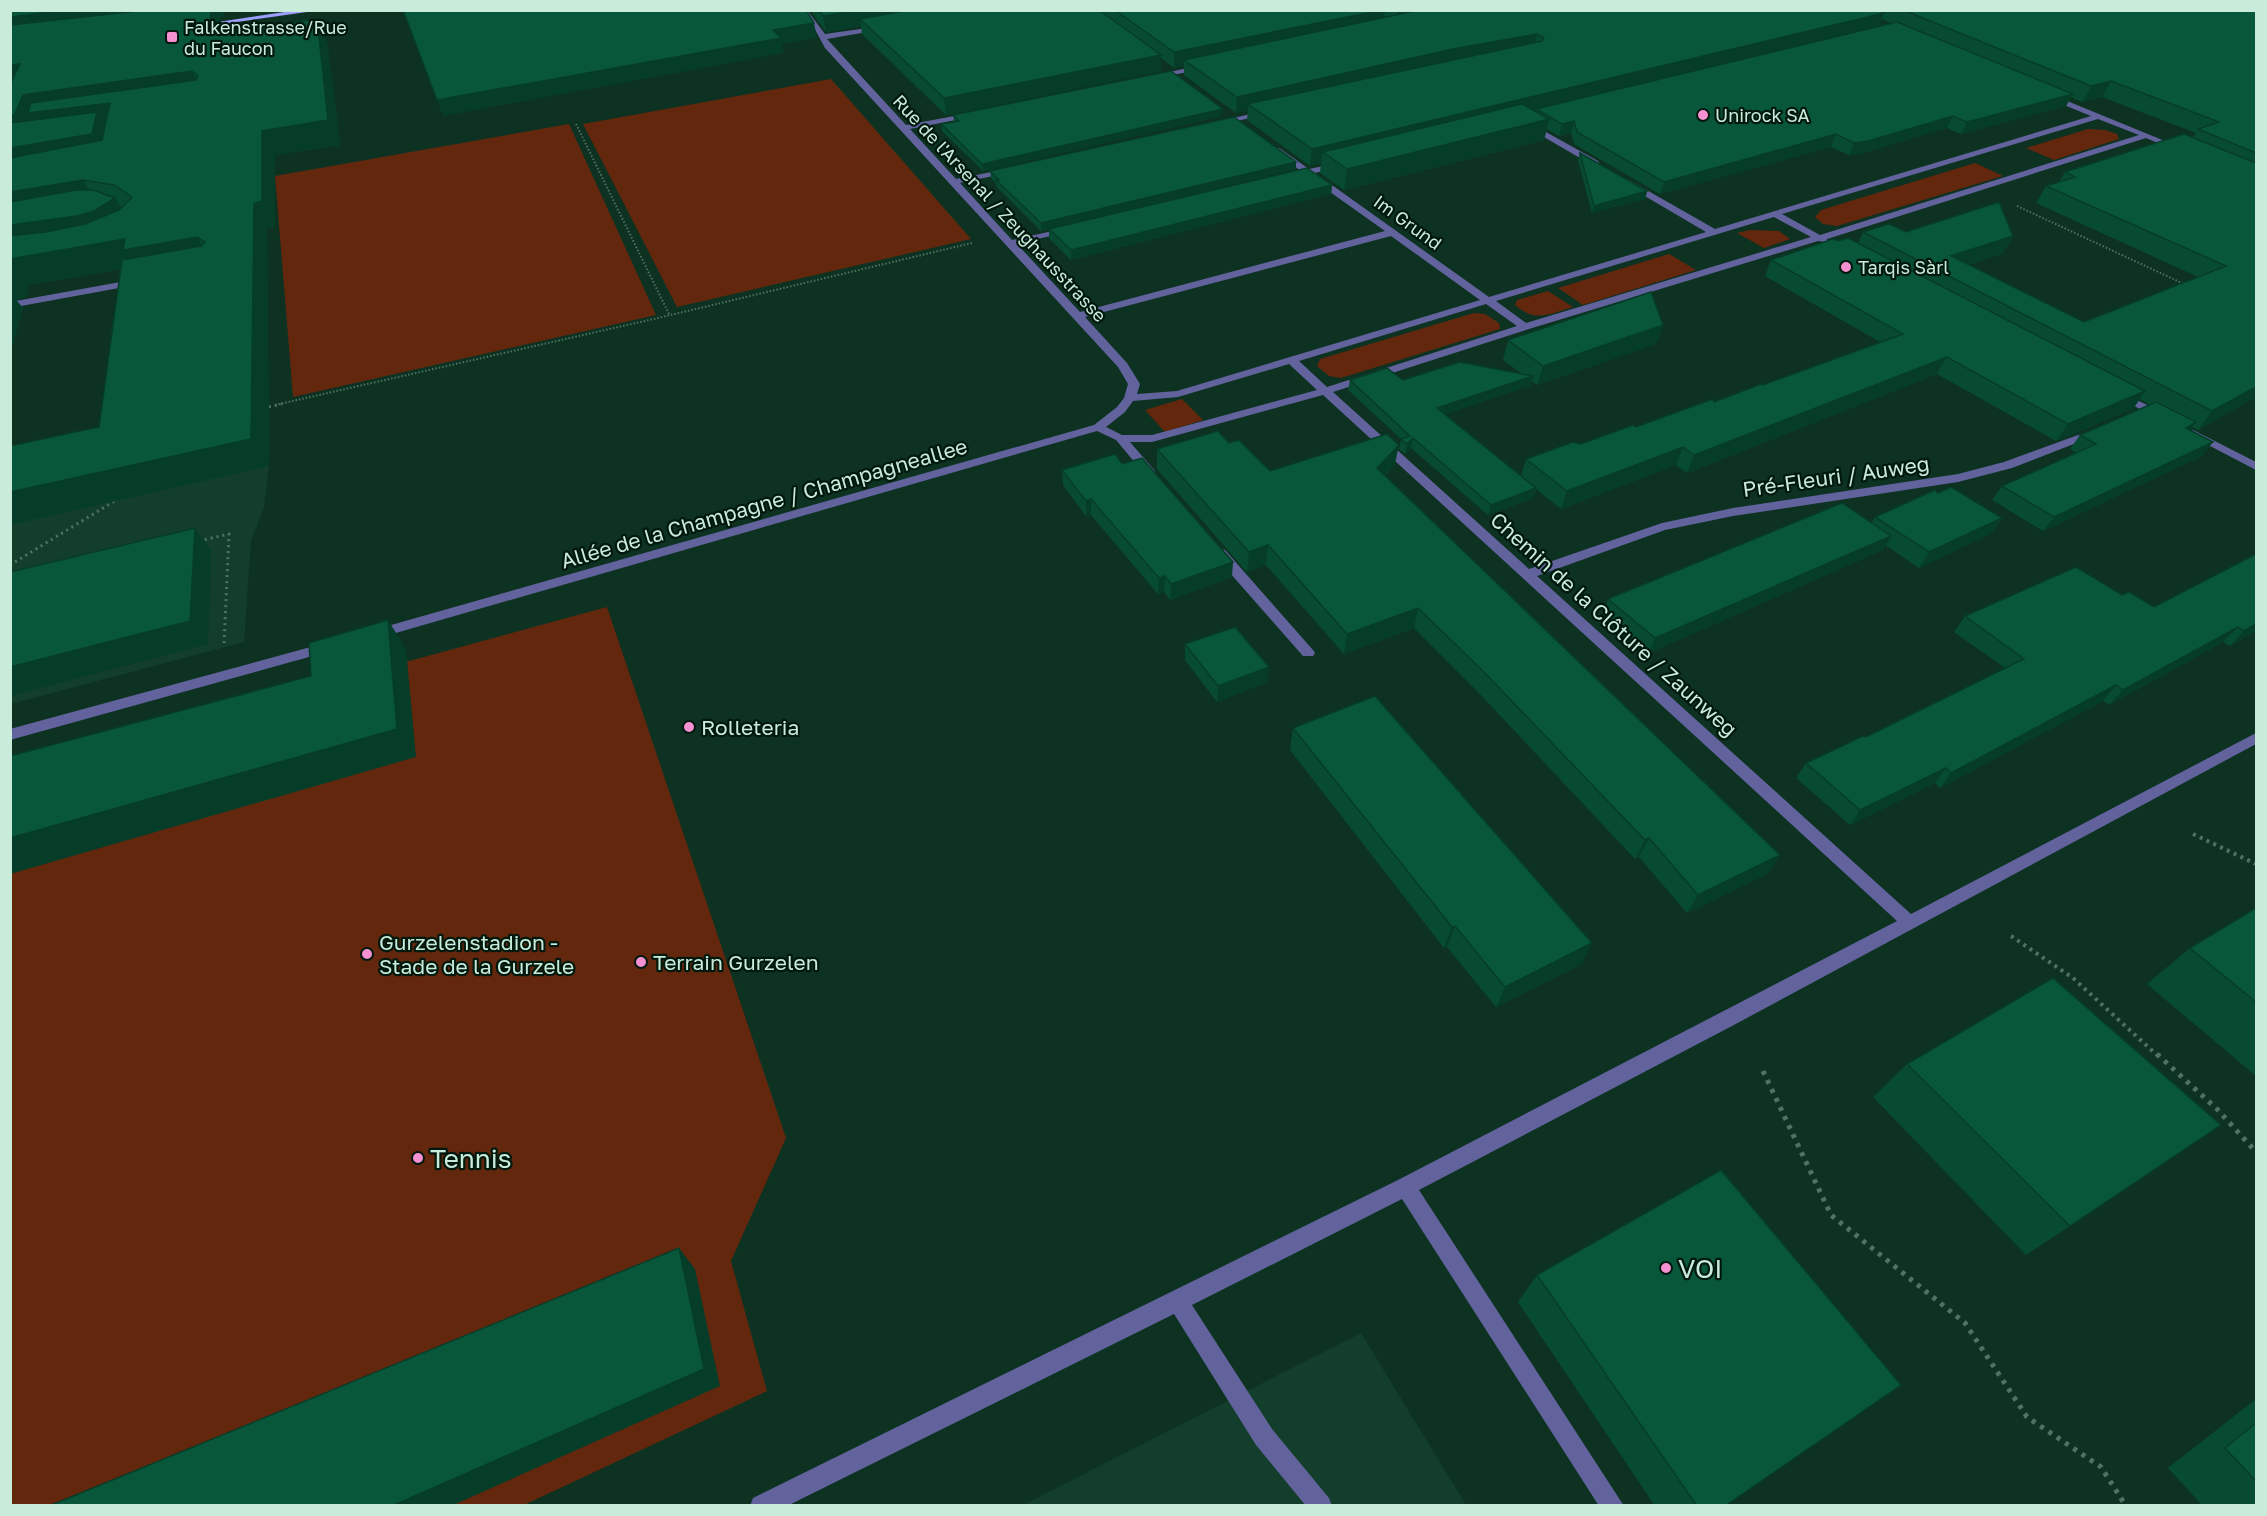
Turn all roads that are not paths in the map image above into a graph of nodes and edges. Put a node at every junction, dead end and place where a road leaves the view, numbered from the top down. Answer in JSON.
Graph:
{"nodes":[{"id":1,"x":318,"y":10,"type":"edge"},
{"id":2,"x":803,"y":10,"type":"edge"},
{"id":3,"x":188,"y":27,"type":"edge"},
{"id":4,"x":883,"y":27,"type":"edge"},
{"id":5,"x":823,"y":37,"type":"junction"},
{"id":6,"x":1155,"y":62,"type":"edge"},
{"id":7,"x":1215,"y":64,"type":"edge"},
{"id":8,"x":1170,"y":73,"type":"junction"},
{"id":9,"x":1147,"y":78,"type":"edge"},
{"id":10,"x":1179,"y":80,"type":"edge"},
{"id":11,"x":2043,"y":94,"type":"edge"},
{"id":12,"x":1280,"y":108,"type":"edge"},
{"id":13,"x":987,"y":111,"type":"edge"},
{"id":14,"x":1225,"y":112,"type":"edge"},
{"id":15,"x":2098,"y":116,"type":"junction"},
{"id":16,"x":1532,"y":117,"type":"edge"},
{"id":17,"x":1235,"y":119,"type":"junction"},
{"id":18,"x":1211,"y":124,"type":"edge"},
{"id":19,"x":1244,"y":125,"type":"edge"},
{"id":20,"x":904,"y":128,"type":"junction"},
{"id":21,"x":2147,"y":135,"type":"junction"},
{"id":22,"x":1271,"y":145,"type":"edge"},
{"id":23,"x":2191,"y":153,"type":"edge"},
{"id":24,"x":1353,"y":160,"type":"edge"},
{"id":25,"x":1602,"y":167,"type":"edge"},
{"id":26,"x":1014,"y":169,"type":"edge"},
{"id":27,"x":1308,"y":171,"type":"junction"},
{"id":28,"x":1286,"y":177,"type":"edge"},
{"id":29,"x":1622,"y":179,"type":"edge"},
{"id":30,"x":954,"y":182,"type":"junction"},
{"id":31,"x":1775,"y":214,"type":"junction"},
{"id":32,"x":1083,"y":226,"type":"edge"},
{"id":33,"x":1394,"y":232,"type":"junction"},
{"id":34,"x":1715,"y":233,"type":"junction"},
{"id":35,"x":1820,"y":238,"type":"junction"},
{"id":36,"x":1010,"y":243,"type":"junction"},
{"id":37,"x":1831,"y":244,"type":"edge"},
{"id":38,"x":146,"y":281,"type":"edge"},
{"id":39,"x":1489,"y":300,"type":"junction"},
{"id":40,"x":10,"y":305,"type":"edge"},
{"id":41,"x":1078,"y":316,"type":"junction"},
{"id":42,"x":1525,"y":327,"type":"junction"},
{"id":43,"x":1290,"y":359,"type":"junction"},
{"id":44,"x":2106,"y":387,"type":"edge"},
{"id":45,"x":1326,"y":390,"type":"junction"},
{"id":46,"x":1130,"y":398,"type":"junction"},
{"id":47,"x":1098,"y":427,"type":"junction"},
{"id":48,"x":2104,"y":428,"type":"edge"},
{"id":49,"x":1120,"y":438,"type":"junction"},
{"id":50,"x":2256,"y":467,"type":"edge"},
{"id":51,"x":1159,"y":483,"type":"edge"},
{"id":52,"x":1214,"y":545,"type":"edge"},
{"id":53,"x":1528,"y":574,"type":"junction"},
{"id":54,"x":362,"y":638,"type":"edge"},
{"id":55,"x":339,"y":644,"type":"edge"},
{"id":56,"x":1308,"y":653,"type":"dead end"},
{"id":57,"x":10,"y":735,"type":"edge"},
{"id":58,"x":2256,"y":738,"type":"edge"},
{"id":59,"x":1909,"y":922,"type":"junction"},
{"id":60,"x":1405,"y":1187,"type":"junction"},
{"id":61,"x":1178,"y":1302,"type":"junction"},
{"id":62,"x":762,"y":1506,"type":"edge"},
{"id":63,"x":1321,"y":1506,"type":"edge"},
{"id":64,"x":1613,"y":1506,"type":"edge"}],
"edges":[{"from":1,"to":3,"type":"main road"},
{"from":2,"to":5,"type":"street","name":"Rue de l'Arsenal / Zeughausstrasse"},
{"from":4,"to":5,"type":"street"},
{"from":5,"to":20,"type":"street","name":"Rue de l'Arsenal / Zeughausstrasse"},
{"from":6,"to":8,"type":"street"},
{"from":7,"to":8,"type":"street"},
{"from":8,"to":9,"type":"street"},
{"from":8,"to":10,"type":"street"},
{"from":11,"to":15,"type":"street"},
{"from":12,"to":17,"type":"street"},
{"from":13,"to":20,"type":"street"},
{"from":14,"to":17,"type":"street"},
{"from":15,"to":21,"type":"street"},
{"from":15,"to":31,"type":"street"},
{"from":16,"to":25,"type":"street"},
{"from":17,"to":18,"type":"street"},
{"from":17,"to":19,"type":"street"},
{"from":20,"to":30,"type":"street","name":"Rue de l'Arsenal / Zeughausstrasse"},
{"from":21,"to":23,"type":"street"},
{"from":21,"to":35,"type":"street"},
{"from":22,"to":27,"type":"street","name":"Im Grund"},
{"from":24,"to":27,"type":"street"},
{"from":26,"to":30,"type":"street"},
{"from":27,"to":28,"type":"street"},
{"from":27,"to":33,"type":"street","name":"Im Grund"},
{"from":29,"to":34,"type":"street"},
{"from":30,"to":36,"type":"street","name":"Rue de l'Arsenal / Zeughausstrasse"},
{"from":31,"to":34,"type":"street"},
{"from":31,"to":35,"type":"street"},
{"from":32,"to":36,"type":"street"},
{"from":33,"to":39,"type":"street","name":"Im Grund"},
{"from":33,"to":41,"type":"street"},
{"from":34,"to":39,"type":"street"},
{"from":35,"to":37,"type":"street"},
{"from":35,"to":42,"type":"street"},
{"from":36,"to":41,"type":"street","name":"Rue de l'Arsenal / Zeughausstrasse"},
{"from":38,"to":40,"type":"street"},
{"from":39,"to":42,"type":"street"},
{"from":39,"to":43,"type":"street"},
{"from":41,"to":46,"type":"street","name":"Rue de l'Arsenal / Zeughausstrasse"},
{"from":42,"to":45,"type":"street"},
{"from":43,"to":45,"type":"street","name":"Chemin de la Clôture / Zaunweg"},
{"from":43,"to":46,"type":"street"},
{"from":44,"to":50,"type":"street"},
{"from":45,"to":49,"type":"street"},
{"from":45,"to":53,"type":"street","name":"Chemin de la Clôture / Zaunweg"},
{"from":46,"to":47,"type":"street"},
{"from":47,"to":49,"type":"street"},
{"from":47,"to":54,"type":"street","name":"Allée de la Champagne / Champagneallee"},
{"from":48,"to":53,"type":"street","name":"Pré-Fleuri / Auweg"},
{"from":49,"to":51,"type":"street"},
{"from":52,"to":56,"type":"street"},
{"from":53,"to":59,"type":"street","name":"Chemin de la Clôture / Zaunweg"},
{"from":55,"to":57,"type":"street"},
{"from":58,"to":59,"type":"street"},
{"from":59,"to":60,"type":"street"},
{"from":60,"to":61,"type":"street"},
{"from":60,"to":64,"type":"street"},
{"from":61,"to":62,"type":"street"},
{"from":61,"to":63,"type":"street"}]}
